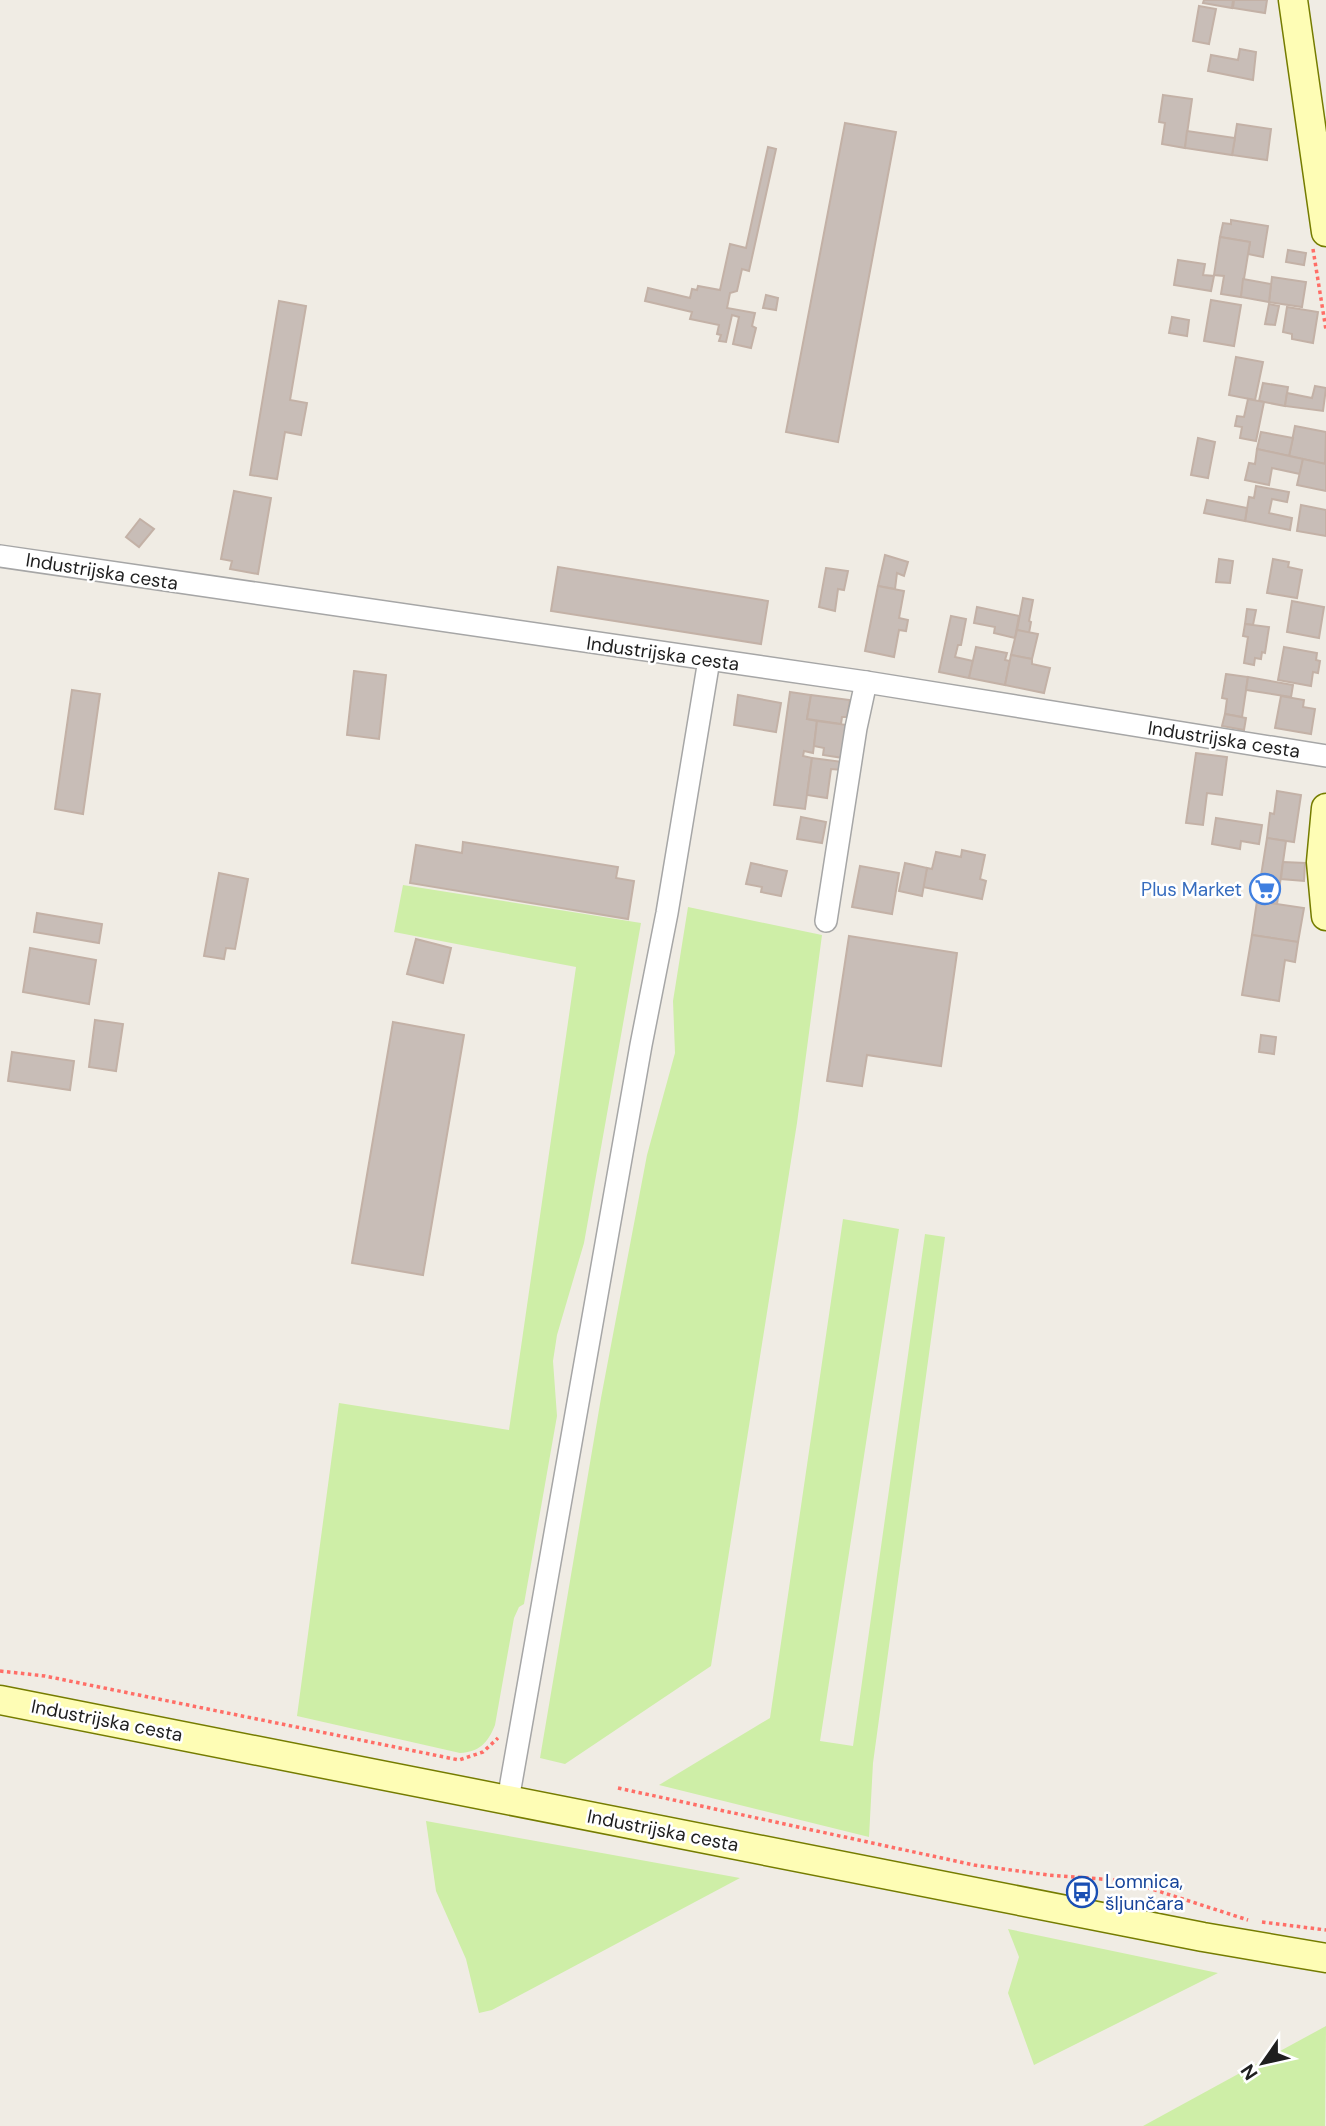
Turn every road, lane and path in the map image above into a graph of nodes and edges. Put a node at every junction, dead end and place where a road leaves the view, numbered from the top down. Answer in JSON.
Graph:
{"nodes":[{"id":1,"x":1293,"y":0,"type":"edge"},
{"id":2,"x":1326,"y":232,"type":"edge"},
{"id":3,"x":0,"y":555,"type":"edge"},
{"id":4,"x":709,"y":660,"type":"junction"},
{"id":5,"x":866,"y":682,"type":"junction"},
{"id":6,"x":1326,"y":756,"type":"edge"},
{"id":7,"x":1326,"y":808,"type":"edge"},
{"id":8,"x":1326,"y":916,"type":"edge"},
{"id":9,"x":826,"y":921,"type":"dead end"},
{"id":10,"x":0,"y":1671,"type":"edge"},
{"id":11,"x":0,"y":1700,"type":"edge"},
{"id":12,"x":500,"y":1735,"type":"dead end"},
{"id":13,"x":618,"y":1788,"type":"dead end"},
{"id":14,"x":508,"y":1800,"type":"junction"},
{"id":15,"x":1326,"y":1930,"type":"edge"},
{"id":16,"x":1326,"y":1958,"type":"edge"}],
"edges":[{"from":1,"to":2,"type":"main road"},
{"from":3,"to":4,"type":"street","name":"Industrijska cesta"},
{"from":4,"to":5,"type":"street","name":"Industrijska cesta"},
{"from":4,"to":14,"type":"street"},
{"from":5,"to":6,"type":"street","name":"Industrijska cesta"},
{"from":5,"to":9,"type":"street"},
{"from":7,"to":8,"type":"main road"},
{"from":10,"to":12,"type":"path"},
{"from":11,"to":14,"type":"main road","name":"Industrijska cesta"},
{"from":13,"to":15,"type":"path"},
{"from":14,"to":16,"type":"main road","name":"Industrijska cesta"}]}
